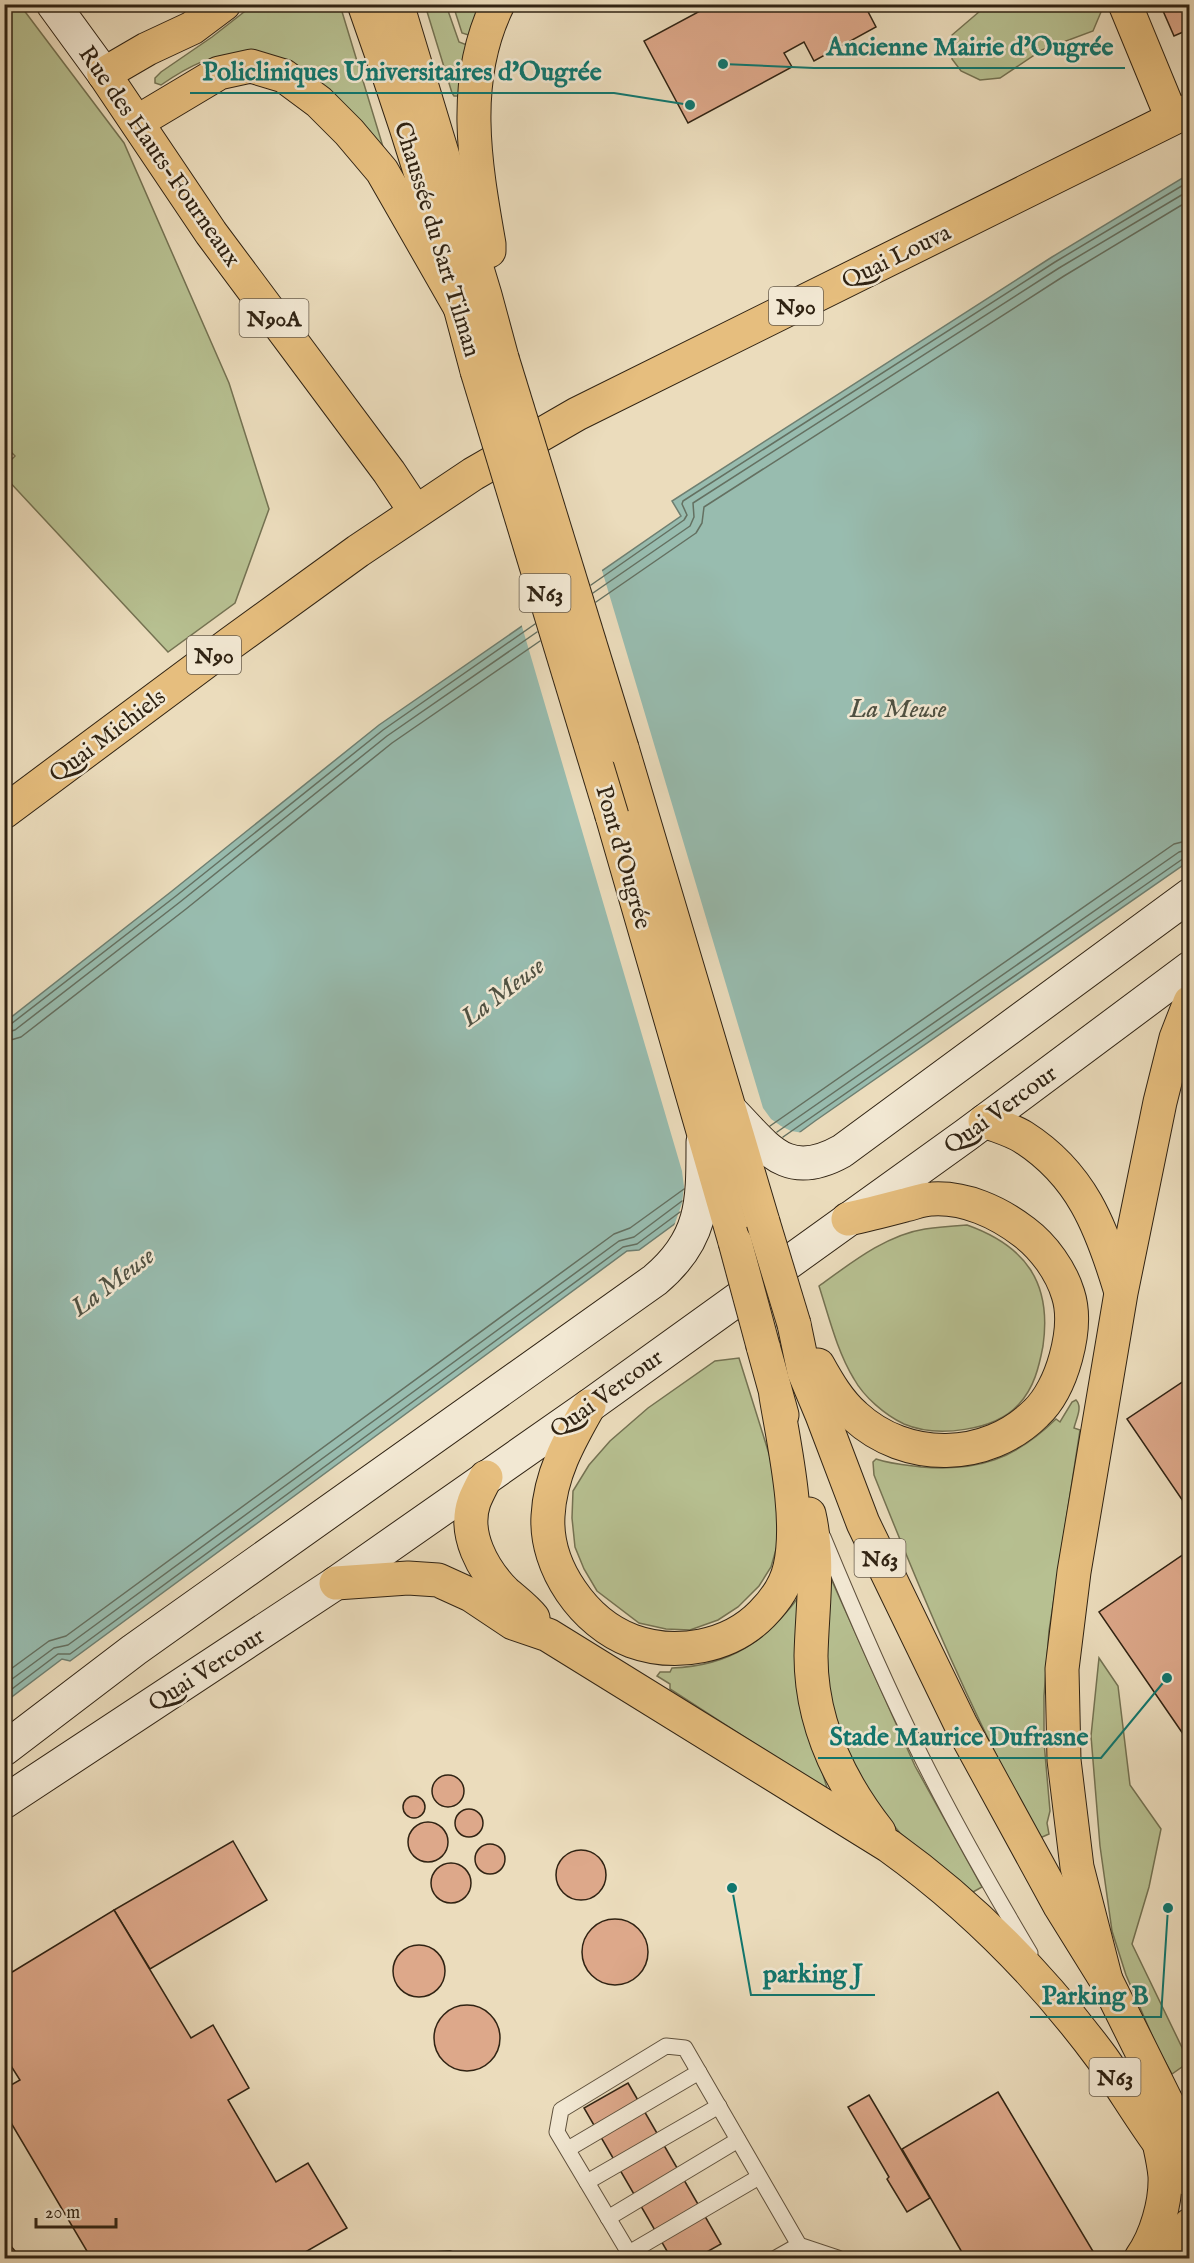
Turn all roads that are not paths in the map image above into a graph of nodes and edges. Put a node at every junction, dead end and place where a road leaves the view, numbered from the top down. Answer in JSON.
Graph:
{"nodes":[{"id":1,"x":53,"y":4,"type":"edge"},
{"id":2,"x":224,"y":4,"type":"edge"},
{"id":3,"x":364,"y":4,"type":"edge"},
{"id":4,"x":397,"y":4,"type":"edge"},
{"id":5,"x":498,"y":4,"type":"edge"},
{"id":6,"x":1125,"y":4,"type":"edge"},
{"id":7,"x":104,"y":74,"type":"junction"},
{"id":8,"x":1181,"y":114,"type":"edge"},
{"id":9,"x":137,"y":122,"type":"junction"},
{"id":10,"x":473,"y":302,"type":"junction"},
{"id":11,"x":489,"y":364,"type":"joint"},
{"id":12,"x":416,"y":511,"type":"junction"},
{"id":13,"x":4,"y":813,"type":"edge"},
{"id":14,"x":1190,"y":895,"type":"edge"},
{"id":15,"x":1190,"y":968,"type":"edge"},
{"id":16,"x":1190,"y":1002,"type":"edge"},
{"id":17,"x":715,"y":1117,"type":"junction"},
{"id":18,"x":985,"y":1121,"type":"junction"},
{"id":19,"x":848,"y":1219,"type":"junction"},
{"id":20,"x":1121,"y":1293,"type":"junction"},
{"id":21,"x":794,"y":1324,"type":"junction"},
{"id":22,"x":776,"y":1396,"type":"junction"},
{"id":23,"x":589,"y":1406,"type":"junction"},
{"id":24,"x":486,"y":1477,"type":"junction"},
{"id":25,"x":803,"y":1490,"type":"junction"},
{"id":26,"x":336,"y":1583,"type":"junction"},
{"id":27,"x":548,"y":1635,"type":"junction"},
{"id":28,"x":4,"y":1749,"type":"edge"},
{"id":29,"x":6,"y":1801,"type":"edge"},
{"id":30,"x":889,"y":1846,"type":"junction"},
{"id":31,"x":1106,"y":1980,"type":"junction"},
{"id":32,"x":1064,"y":2011,"type":"junction"},
{"id":33,"x":699,"y":2072,"type":"junction"},
{"id":34,"x":718,"y":2106,"type":"junction"},
{"id":35,"x":738,"y":2140,"type":"junction"},
{"id":36,"x":1182,"y":2148,"type":"edge"},
{"id":37,"x":568,"y":2149,"type":"junction"},
{"id":38,"x":759,"y":2177,"type":"junction"},
{"id":39,"x":1190,"y":2180,"type":"edge"},
{"id":40,"x":587,"y":2182,"type":"junction"},
{"id":41,"x":608,"y":2218,"type":"junction"},
{"id":42,"x":1190,"y":2225,"type":"edge"},
{"id":43,"x":799,"y":2246,"type":"junction"},
{"id":44,"x":631,"y":2256,"type":"edge"},
{"id":45,"x":776,"y":2259,"type":"edge"},
{"id":46,"x":838,"y":2259,"type":"edge"},
{"id":47,"x":1141,"y":2259,"type":"edge"},
{"id":48,"x":1166,"y":2259,"type":"edge"}],
"edges":[{"from":1,"to":7,"type":"main road","name":"Rue des Hauts-Fourneaux"},
{"from":2,"to":7,"type":"main road"},
{"from":3,"to":10,"type":"main road","name":"Chaussée du Sart Tilman","number":"N63"},
{"from":4,"to":10,"type":"main road","name":"Chaussée du Sart Tilman","number":"N63"},
{"from":5,"to":10,"type":"main road"},
{"from":6,"to":8,"type":"main road"},
{"from":7,"to":9,"type":"main road","name":"Rue des Hauts-Fourneaux","number":"N90A"},
{"from":8,"to":12,"type":"main road","name":"Quai Louva","number":"N90"},
{"from":9,"to":10,"type":"main road"},
{"from":9,"to":12,"type":"main road","name":"Rue des Hauts-Fourneaux","number":"N90A"},
{"from":10,"to":11,"type":"main road","name":"Chaussée du Sart Tilman","number":"N63"},
{"from":11,"to":17,"type":"main road","name":"Pont d'Ougrée","number":"N63","bridge":true},
{"from":12,"to":13,"type":"main road","name":"Quai Michiels","number":"N90"},
{"from":14,"to":17,"type":"main road"},
{"from":15,"to":18,"type":"main road","name":"Quai Vercour"},
{"from":16,"to":20,"type":"main road"},
{"from":17,"to":21,"type":"main road","name":"Pont d'Ougrée","number":"N63","bridge":true},
{"from":17,"to":22,"type":"main road","name":"Pont d'Ougrée","number":"N63","bridge":true},
{"from":17,"to":28,"type":"main road"},
{"from":18,"to":19,"type":"main road","name":"Quai Vercour"},
{"from":18,"to":20,"type":"main road"},
{"from":19,"to":21,"type":"main road"},
{"from":19,"to":23,"type":"main road","name":"Quai Vercour"},
{"from":20,"to":31,"type":"main road"},
{"from":21,"to":31,"type":"main road","number":"N63"},
{"from":22,"to":23,"type":"main road"},
{"from":22,"to":25,"type":"main road","number":"N63"},
{"from":23,"to":24,"type":"main road","name":"Quai Vercour"},
{"from":24,"to":26,"type":"main road","name":"Quai Vercour"},
{"from":24,"to":27,"type":"main road"},
{"from":25,"to":30,"type":"main road","number":"N63"},
{"from":25,"to":32,"type":"lane"},
{"from":26,"to":27,"type":"main road"},
{"from":26,"to":29,"type":"main road","name":"Quai Vercour"},
{"from":27,"to":30,"type":"main road"},
{"from":30,"to":32,"type":"main road","number":"N63"},
{"from":31,"to":36,"type":"main road","number":"N63"},
{"from":32,"to":36,"type":"main road","number":"N63"},
{"from":33,"to":34,"type":"lane"},
{"from":33,"to":37,"type":"lane"},
{"from":33,"to":37,"type":"lane"},
{"from":34,"to":35,"type":"lane"},
{"from":34,"to":40,"type":"lane"},
{"from":35,"to":38,"type":"lane"},
{"from":35,"to":41,"type":"lane"},
{"from":36,"to":39,"type":"main road","number":"N63"},
{"from":36,"to":47,"type":"main road","number":"N63"},
{"from":37,"to":40,"type":"lane"},
{"from":38,"to":43,"type":"lane"},
{"from":38,"to":44,"type":"lane"},
{"from":40,"to":41,"type":"lane"},
{"from":41,"to":44,"type":"lane"},
{"from":42,"to":48,"type":"main road"},
{"from":43,"to":45,"type":"lane"},
{"from":43,"to":46,"type":"lane"}]}
